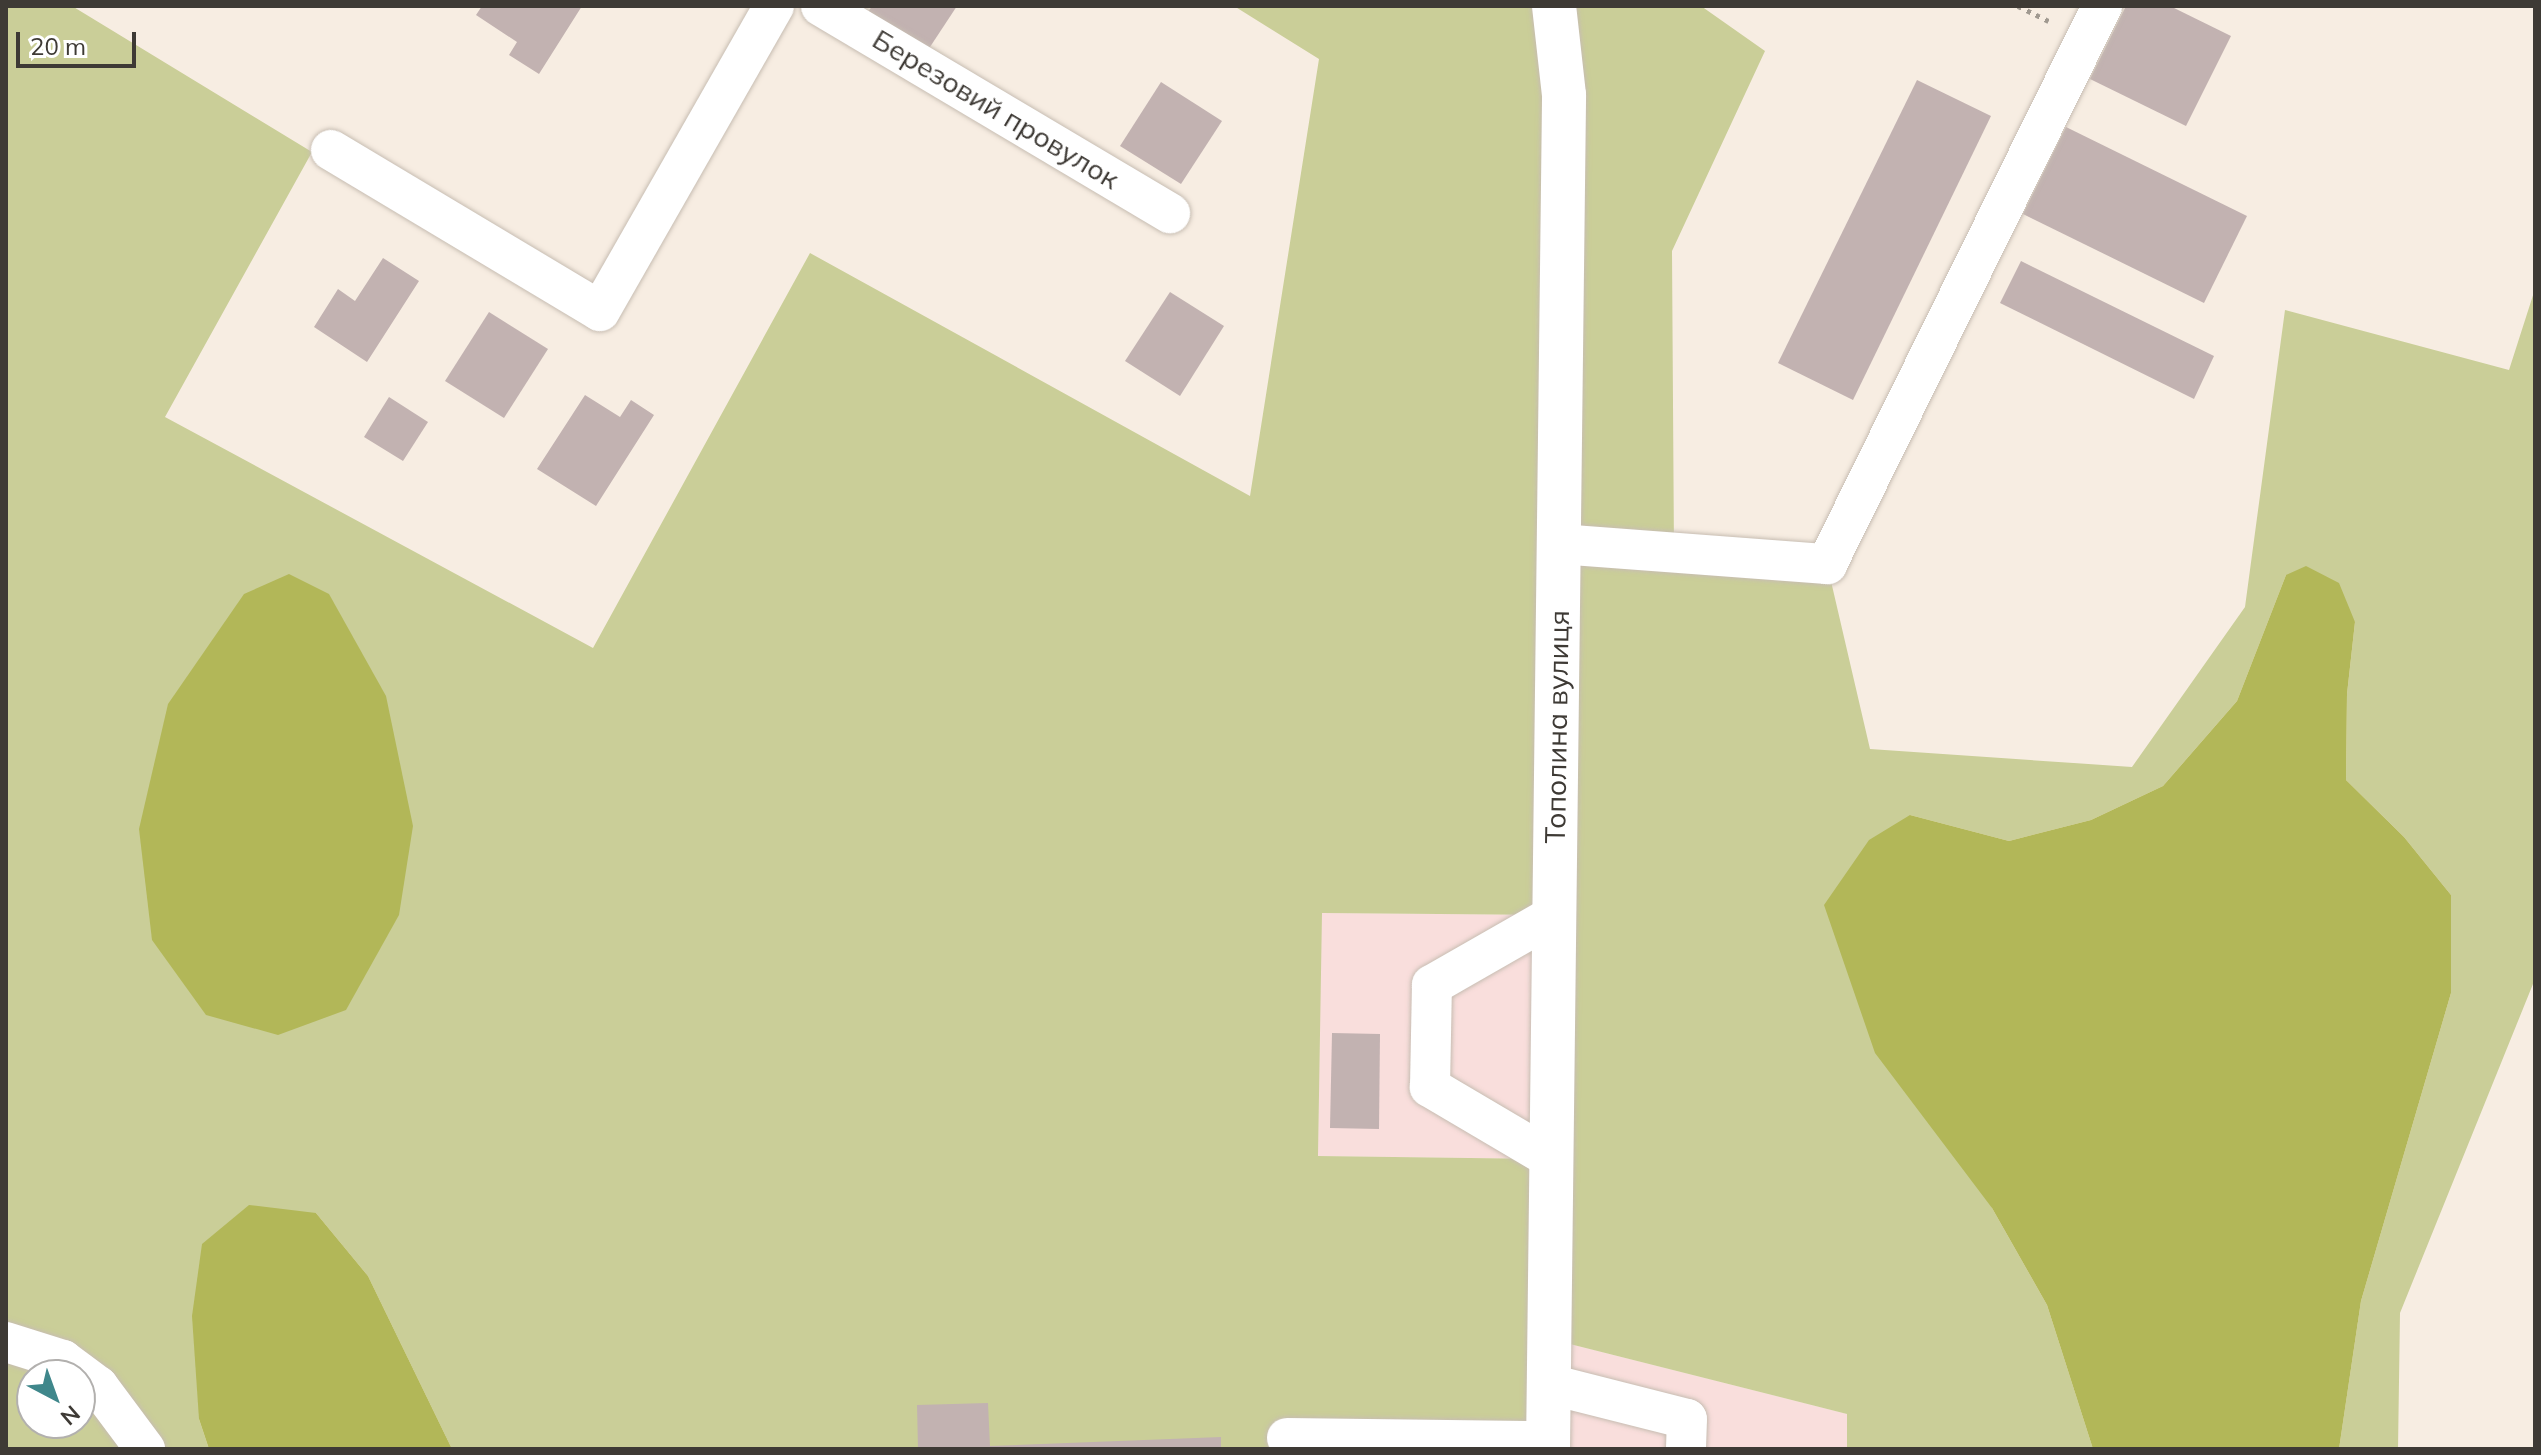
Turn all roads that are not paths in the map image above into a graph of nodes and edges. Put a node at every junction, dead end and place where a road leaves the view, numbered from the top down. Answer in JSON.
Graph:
{"nodes":[{"id":1,"x":774,"y":6,"type":"edge"},
{"id":2,"x":821,"y":6,"type":"edge"},
{"id":3,"x":1554,"y":6,"type":"edge"},
{"id":4,"x":2102,"y":6,"type":"edge"},
{"id":5,"x":331,"y":150,"type":"dead end"},
{"id":6,"x":1170,"y":213,"type":"dead end"},
{"id":7,"x":1559,"y":544,"type":"junction"},
{"id":8,"x":1554,"y":915,"type":"junction"},
{"id":9,"x":1552,"y":1159,"type":"junction"},
{"id":10,"x":6,"y":1342,"type":"edge"},
{"id":11,"x":1549,"y":1384,"type":"junction"},
{"id":12,"x":1287,"y":1438,"type":"dead end"},
{"id":13,"x":1548,"y":1445,"type":"edge"},
{"id":14,"x":145,"y":1449,"type":"edge"},
{"id":15,"x":1686,"y":1449,"type":"edge"}],
"edges":[{"from":1,"to":5,"type":"street"},
{"from":2,"to":6,"type":"street","name":"Березовий провулок"},
{"from":3,"to":7,"type":"main road","name":"Тополина вулиця"},
{"from":4,"to":7,"type":"street"},
{"from":7,"to":8,"type":"main road","name":"Тополина вулиця"},
{"from":8,"to":9,"type":"main road","name":"Тополина вулиця"},
{"from":8,"to":9,"type":"street"},
{"from":9,"to":11,"type":"main road","name":"Тополина вулиця"},
{"from":10,"to":14,"type":"street"},
{"from":11,"to":13,"type":"main road","name":"Тополина вулиця"},
{"from":11,"to":15,"type":"street"},
{"from":12,"to":13,"type":"street"}]}
